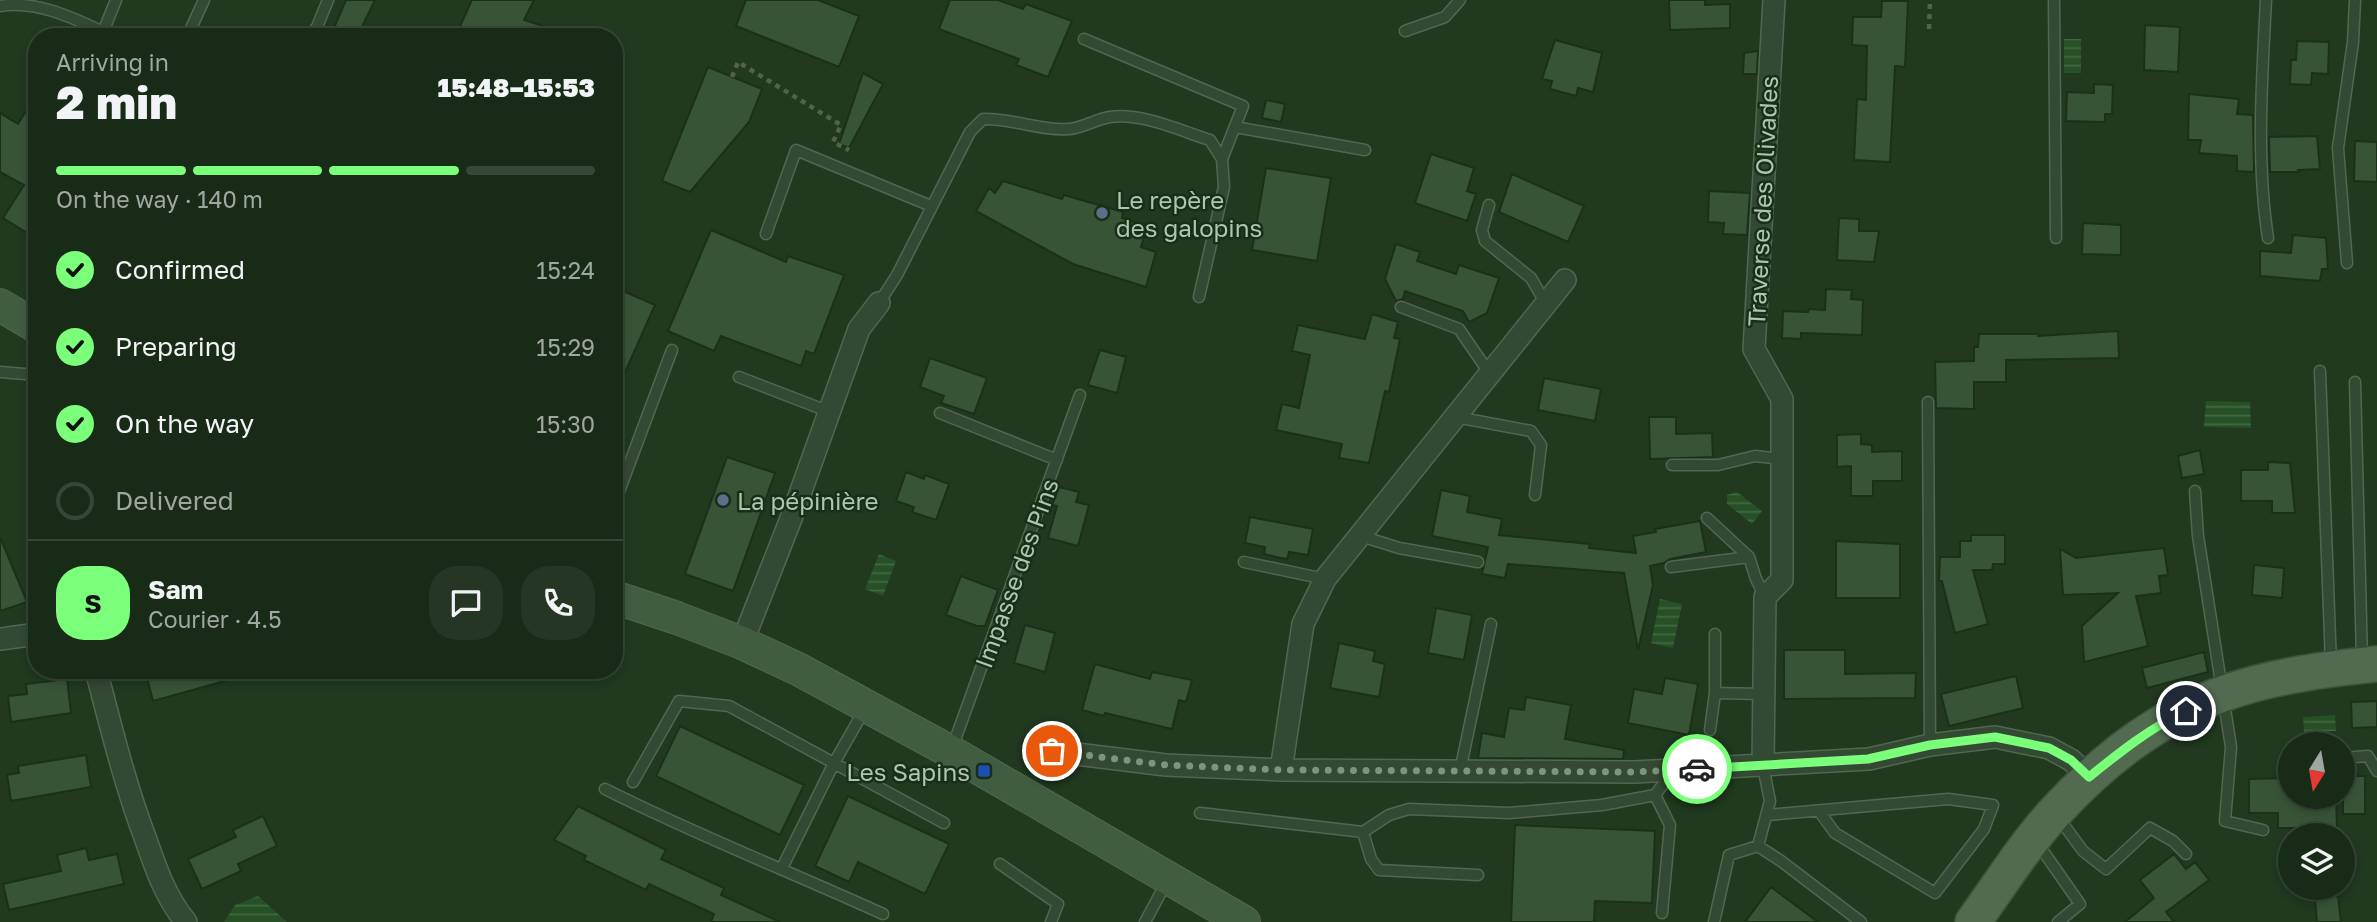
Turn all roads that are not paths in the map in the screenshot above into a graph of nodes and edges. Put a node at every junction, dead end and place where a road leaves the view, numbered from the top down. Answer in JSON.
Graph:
{"nodes":[{"id":1,"x":116,"y":0,"type":"edge"},
{"id":2,"x":204,"y":0,"type":"edge"},
{"id":3,"x":328,"y":0,"type":"edge"},
{"id":4,"x":1460,"y":0,"type":"edge"},
{"id":5,"x":1774,"y":0,"type":"edge"},
{"id":6,"x":2054,"y":0,"type":"edge"},
{"id":7,"x":2266,"y":0,"type":"edge"},
{"id":8,"x":2355,"y":0,"type":"edge"},
{"id":9,"x":0,"y":6,"type":"edge"},
{"id":10,"x":94,"y":28,"type":"edge"},
{"id":11,"x":108,"y":28,"type":"edge"},
{"id":12,"x":191,"y":28,"type":"edge"},
{"id":13,"x":316,"y":28,"type":"edge"},
{"id":14,"x":1405,"y":31,"type":"dead end"},
{"id":15,"x":1084,"y":39,"type":"dead end"},
{"id":16,"x":1235,"y":127,"type":"junction"},
{"id":17,"x":1365,"y":150,"type":"dead end"},
{"id":18,"x":1222,"y":159,"type":"junction"},
{"id":19,"x":1489,"y":205,"type":"dead end"},
{"id":20,"x":931,"y":206,"type":"junction"},
{"id":21,"x":766,"y":234,"type":"dead end"},
{"id":22,"x":2056,"y":238,"type":"dead end"},
{"id":23,"x":2268,"y":238,"type":"dead end"},
{"id":24,"x":2347,"y":263,"type":"dead end"},
{"id":25,"x":1565,"y":280,"type":"dead end"},
{"id":26,"x":1199,"y":297,"type":"dead end"},
{"id":27,"x":879,"y":303,"type":"joint"},
{"id":28,"x":1546,"y":304,"type":"junction"},
{"id":29,"x":0,"y":305,"type":"edge"},
{"id":30,"x":1401,"y":307,"type":"dead end"},
{"id":31,"x":28,"y":322,"type":"edge"},
{"id":32,"x":672,"y":350,"type":"dead end"},
{"id":33,"x":2320,"y":371,"type":"dead end"},
{"id":34,"x":0,"y":372,"type":"edge"},
{"id":35,"x":28,"y":374,"type":"edge"},
{"id":36,"x":1490,"y":374,"type":"junction"},
{"id":37,"x":739,"y":377,"type":"dead end"},
{"id":38,"x":2355,"y":383,"type":"dead end"},
{"id":39,"x":1080,"y":395,"type":"dead end"},
{"id":40,"x":1928,"y":402,"type":"dead end"},
{"id":41,"x":830,"y":412,"type":"junction"},
{"id":42,"x":940,"y":413,"type":"dead end"},
{"id":43,"x":1456,"y":417,"type":"junction"},
{"id":44,"x":1782,"y":459,"type":"junction"},
{"id":45,"x":1056,"y":460,"type":"junction"},
{"id":46,"x":1672,"y":465,"type":"dead end"},
{"id":47,"x":623,"y":481,"type":"edge"},
{"id":48,"x":2195,"y":491,"type":"dead end"},
{"id":49,"x":1535,"y":495,"type":"dead end"},
{"id":50,"x":1707,"y":518,"type":"dead end"},
{"id":51,"x":1361,"y":536,"type":"junction"},
{"id":52,"x":1749,"y":557,"type":"junction"},
{"id":53,"x":1244,"y":562,"type":"dead end"},
{"id":54,"x":1478,"y":562,"type":"dead end"},
{"id":55,"x":1671,"y":567,"type":"dead end"},
{"id":56,"x":1325,"y":579,"type":"junction"},
{"id":57,"x":1765,"y":597,"type":"junction"},
{"id":58,"x":623,"y":600,"type":"edge"},
{"id":59,"x":1491,"y":624,"type":"dead end"},
{"id":60,"x":1715,"y":634,"type":"dead end"},
{"id":61,"x":28,"y":635,"type":"edge"},
{"id":62,"x":0,"y":639,"type":"edge"},
{"id":63,"x":742,"y":643,"type":"junction"},
{"id":64,"x":2357,"y":667,"type":"edge"},
{"id":65,"x":99,"y":679,"type":"edge"},
{"id":66,"x":1716,"y":693,"type":"junction"},
{"id":67,"x":1764,"y":694,"type":"junction"},
{"id":68,"x":2222,"y":694,"type":"junction"},
{"id":69,"x":867,"y":705,"type":"junction"},
{"id":70,"x":1710,"y":730,"type":"dead end"},
{"id":71,"x":1930,"y":745,"type":"junction"},
{"id":72,"x":1052,"y":751,"type":"dead end"},
{"id":73,"x":951,"y":752,"type":"junction"},
{"id":74,"x":2356,"y":757,"type":"edge"},
{"id":75,"x":834,"y":762,"type":"junction"},
{"id":76,"x":1763,"y":766,"type":"junction"},
{"id":77,"x":1281,"y":770,"type":"junction"},
{"id":78,"x":1460,"y":771,"type":"junction"},
{"id":79,"x":1673,"y":771,"type":"junction"},
{"id":80,"x":2377,"y":771,"type":"edge"},
{"id":81,"x":2089,"y":777,"type":"junction"},
{"id":82,"x":633,"y":782,"type":"dead end"},
{"id":83,"x":606,"y":789,"type":"dead end"},
{"id":84,"x":1655,"y":795,"type":"junction"},
{"id":85,"x":1819,"y":811,"type":"junction"},
{"id":86,"x":1200,"y":813,"type":"dead end"},
{"id":87,"x":1767,"y":815,"type":"junction"},
{"id":88,"x":944,"y":822,"type":"dead end"},
{"id":89,"x":2044,"y":825,"type":"junction"},
{"id":90,"x":2263,"y":830,"type":"dead end"},
{"id":91,"x":1363,"y":832,"type":"junction"},
{"id":92,"x":1758,"y":846,"type":"junction"},
{"id":93,"x":2186,"y":854,"type":"dead end"},
{"id":94,"x":1000,"y":864,"type":"dead end"},
{"id":95,"x":782,"y":868,"type":"junction"},
{"id":96,"x":1478,"y":875,"type":"dead end"},
{"id":97,"x":1169,"y":879,"type":"junction"},
{"id":98,"x":1662,"y":913,"type":"dead end"},
{"id":99,"x":883,"y":914,"type":"dead end"},
{"id":100,"x":186,"y":922,"type":"edge"},
{"id":101,"x":1051,"y":922,"type":"edge"},
{"id":102,"x":1145,"y":922,"type":"edge"},
{"id":103,"x":1244,"y":922,"type":"edge"},
{"id":104,"x":1714,"y":922,"type":"edge"},
{"id":105,"x":1861,"y":922,"type":"edge"},
{"id":106,"x":1973,"y":922,"type":"edge"},
{"id":107,"x":2058,"y":922,"type":"edge"}],
"edges":[{"from":1,"to":11,"type":"lane"},
{"from":2,"to":12,"type":"lane"},
{"from":3,"to":13,"type":"lane"},
{"from":4,"to":14,"type":"lane"},
{"from":5,"to":44,"type":"street","name":"Traverse des Olivades"},
{"from":6,"to":22,"type":"lane"},
{"from":7,"to":23,"type":"lane"},
{"from":8,"to":24,"type":"lane"},
{"from":9,"to":10,"type":"lane"},
{"from":15,"to":16,"type":"lane"},
{"from":16,"to":17,"type":"lane"},
{"from":16,"to":18,"type":"lane"},
{"from":18,"to":20,"type":"lane"},
{"from":18,"to":26,"type":"lane"},
{"from":19,"to":28,"type":"lane"},
{"from":20,"to":21,"type":"lane"},
{"from":20,"to":27,"type":"lane"},
{"from":25,"to":28,"type":"street"},
{"from":27,"to":41,"type":"street"},
{"from":28,"to":36,"type":"street"},
{"from":29,"to":31,"type":"main road"},
{"from":30,"to":36,"type":"lane"},
{"from":32,"to":47,"type":"lane"},
{"from":33,"to":64,"type":"lane"},
{"from":34,"to":35,"type":"lane"},
{"from":36,"to":43,"type":"street"},
{"from":37,"to":41,"type":"lane"},
{"from":38,"to":64,"type":"lane"},
{"from":39,"to":45,"type":"lane","name":"Impasse des Pins"},
{"from":40,"to":71,"type":"lane"},
{"from":41,"to":63,"type":"street"},
{"from":42,"to":45,"type":"lane"},
{"from":43,"to":49,"type":"lane"},
{"from":43,"to":51,"type":"street"},
{"from":44,"to":46,"type":"lane"},
{"from":44,"to":57,"type":"street","name":"Traverse des Olivades"},
{"from":45,"to":73,"type":"lane","name":"Impasse des Pins"},
{"from":48,"to":68,"type":"lane"},
{"from":50,"to":52,"type":"lane"},
{"from":51,"to":54,"type":"lane"},
{"from":51,"to":56,"type":"street"},
{"from":52,"to":55,"type":"lane"},
{"from":52,"to":57,"type":"lane"},
{"from":53,"to":56,"type":"lane"},
{"from":56,"to":77,"type":"street"},
{"from":57,"to":67,"type":"street"},
{"from":58,"to":63,"type":"main road"},
{"from":59,"to":78,"type":"lane"},
{"from":60,"to":66,"type":"lane"},
{"from":61,"to":62,"type":"street"},
{"from":63,"to":69,"type":"main road"},
{"from":64,"to":68,"type":"main road"},
{"from":65,"to":100,"type":"street"},
{"from":66,"to":67,"type":"lane"},
{"from":66,"to":70,"type":"lane"},
{"from":67,"to":76,"type":"street"},
{"from":68,"to":81,"type":"main road"},
{"from":68,"to":90,"type":"lane"},
{"from":69,"to":73,"type":"main road"},
{"from":69,"to":75,"type":"lane"},
{"from":71,"to":76,"type":"street"},
{"from":71,"to":81,"type":"street"},
{"from":72,"to":77,"type":"street"},
{"from":73,"to":97,"type":"main road"},
{"from":74,"to":80,"type":"lane"},
{"from":75,"to":82,"type":"lane"},
{"from":75,"to":88,"type":"lane"},
{"from":75,"to":95,"type":"lane"},
{"from":76,"to":79,"type":"street"},
{"from":76,"to":87,"type":"lane"},
{"from":77,"to":78,"type":"street"},
{"from":78,"to":79,"type":"street"},
{"from":79,"to":84,"type":"lane"},
{"from":81,"to":89,"type":"main road"},
{"from":83,"to":95,"type":"lane"},
{"from":84,"to":91,"type":"lane"},
{"from":84,"to":98,"type":"lane"},
{"from":85,"to":85,"type":"lane"},
{"from":85,"to":87,"type":"lane"},
{"from":86,"to":91,"type":"lane"},
{"from":87,"to":92,"type":"lane"},
{"from":89,"to":93,"type":"lane"},
{"from":89,"to":106,"type":"main road"},
{"from":89,"to":107,"type":"lane"},
{"from":91,"to":96,"type":"lane"},
{"from":92,"to":104,"type":"lane"},
{"from":92,"to":105,"type":"lane"},
{"from":94,"to":101,"type":"lane"},
{"from":95,"to":99,"type":"lane"},
{"from":97,"to":102,"type":"lane"},
{"from":97,"to":103,"type":"main road"}]}
